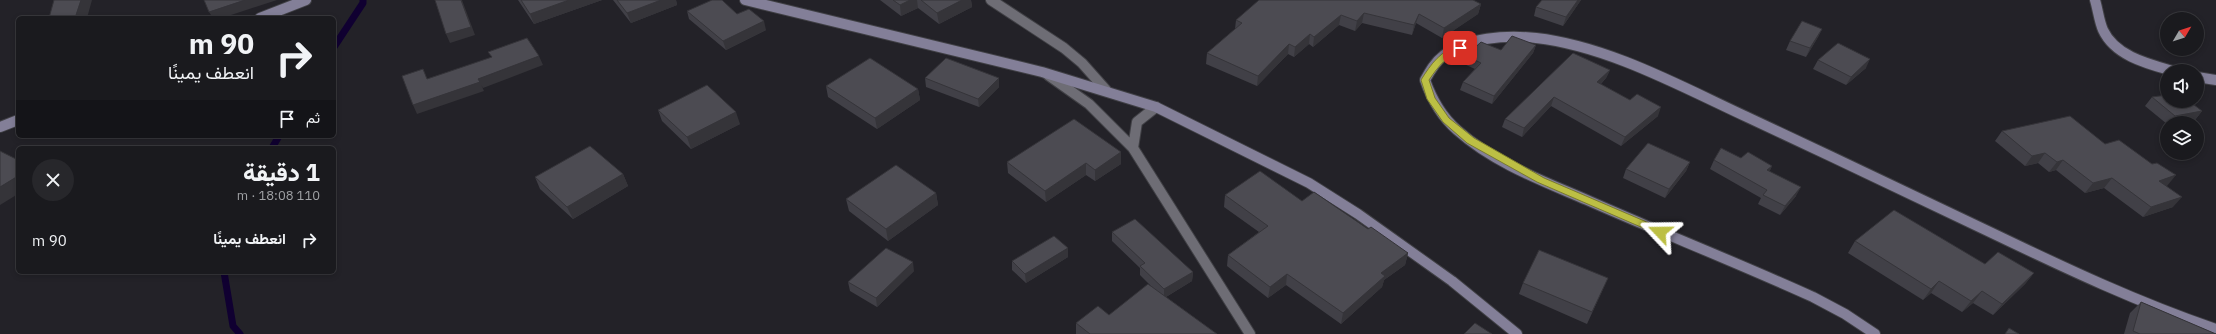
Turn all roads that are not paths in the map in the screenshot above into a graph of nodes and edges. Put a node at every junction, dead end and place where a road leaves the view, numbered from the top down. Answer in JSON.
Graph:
{"nodes":[{"id":1,"x":306,"y":0,"type":"edge"},
{"id":2,"x":745,"y":0,"type":"edge"},
{"id":3,"x":991,"y":0,"type":"edge"},
{"id":4,"x":2095,"y":0,"type":"edge"},
{"id":5,"x":265,"y":16,"type":"edge"},
{"id":6,"x":2160,"y":66,"type":"edge"},
{"id":7,"x":1042,"y":72,"type":"junction"},
{"id":8,"x":2204,"y":78,"type":"edge"},
{"id":9,"x":2216,"y":80,"type":"edge"},
{"id":10,"x":1106,"y":90,"type":"junction"},
{"id":11,"x":1156,"y":107,"type":"junction"},
{"id":12,"x":16,"y":121,"type":"edge"},
{"id":13,"x":0,"y":127,"type":"edge"},
{"id":14,"x":1132,"y":148,"type":"junction"},
{"id":15,"x":2216,"y":329,"type":"edge"},
{"id":16,"x":1250,"y":334,"type":"edge"},
{"id":17,"x":1517,"y":334,"type":"edge"},
{"id":18,"x":1875,"y":334,"type":"edge"}],
"edges":[{"from":1,"to":5,"type":"street"},
{"from":2,"to":7,"type":"street"},
{"from":3,"to":10,"type":"street"},
{"from":4,"to":6,"type":"street"},
{"from":7,"to":10,"type":"street"},
{"from":7,"to":14,"type":"street"},
{"from":8,"to":9,"type":"street"},
{"from":10,"to":11,"type":"street"},
{"from":11,"to":14,"type":"street"},
{"from":11,"to":17,"type":"street"},
{"from":12,"to":13,"type":"street"},
{"from":14,"to":16,"type":"street"},
{"from":15,"to":18,"type":"street"}]}
